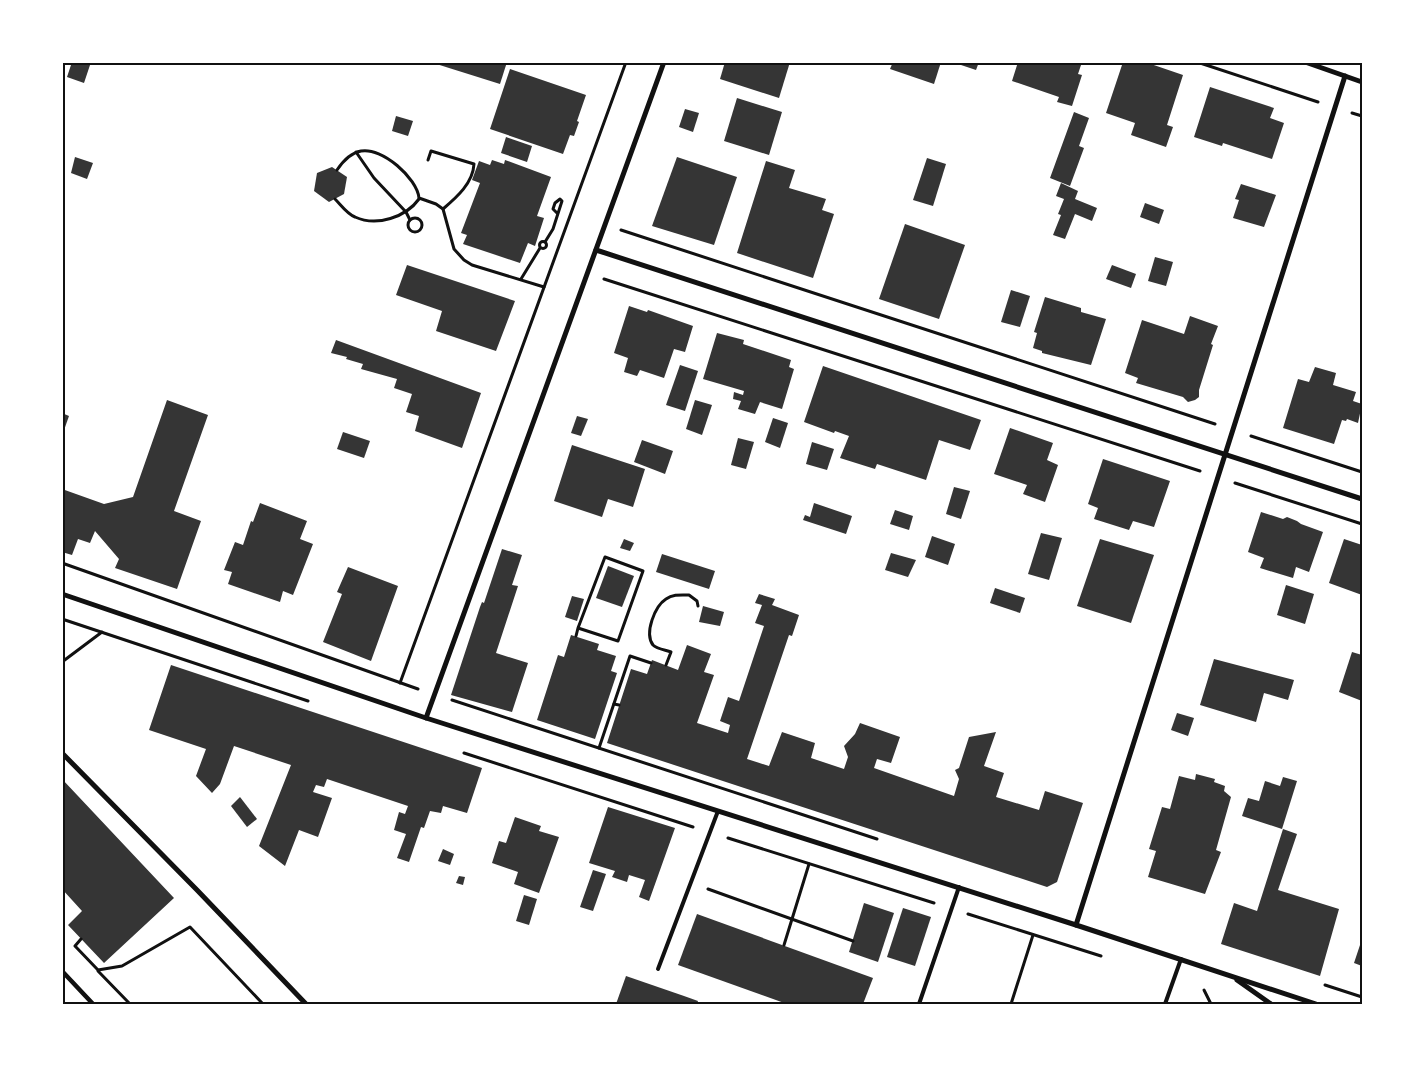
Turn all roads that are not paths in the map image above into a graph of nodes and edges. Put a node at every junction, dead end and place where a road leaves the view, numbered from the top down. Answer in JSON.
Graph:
{"nodes":[{"id":1,"x":664,"y":62,"type":"edge"},
{"id":2,"x":1305,"y":62,"type":"edge"},
{"id":3,"x":1345,"y":76,"type":"junction"},
{"id":4,"x":1362,"y":82,"type":"edge"},
{"id":5,"x":596,"y":250,"type":"junction"},
{"id":6,"x":1226,"y":454,"type":"junction"},
{"id":7,"x":1362,"y":499,"type":"edge"},
{"id":8,"x":62,"y":594,"type":"edge"},
{"id":9,"x":426,"y":718,"type":"junction"},
{"id":10,"x":62,"y":753,"type":"edge"},
{"id":11,"x":718,"y":811,"type":"junction"},
{"id":12,"x":959,"y":887,"type":"junction"},
{"id":13,"x":1076,"y":924,"type":"junction"},
{"id":14,"x":1181,"y":959,"type":"junction"},
{"id":15,"x":658,"y":969,"type":"dead end"},
{"id":16,"x":62,"y":971,"type":"edge"},
{"id":17,"x":1232,"y":977,"type":"junction"},
{"id":18,"x":93,"y":1004,"type":"edge"},
{"id":19,"x":306,"y":1004,"type":"edge"},
{"id":20,"x":920,"y":1004,"type":"edge"},
{"id":21,"x":1165,"y":1004,"type":"edge"},
{"id":22,"x":1271,"y":1004,"type":"edge"},
{"id":23,"x":1316,"y":1004,"type":"edge"}],
"edges":[{"from":1,"to":5,"type":"street"},
{"from":2,"to":3,"type":"street"},
{"from":3,"to":4,"type":"street"},
{"from":3,"to":6,"type":"street"},
{"from":5,"to":6,"type":"street"},
{"from":5,"to":9,"type":"street"},
{"from":6,"to":7,"type":"street"},
{"from":6,"to":13,"type":"street"},
{"from":8,"to":9,"type":"street"},
{"from":9,"to":11,"type":"street"},
{"from":10,"to":19,"type":"street"},
{"from":11,"to":12,"type":"street"},
{"from":11,"to":15,"type":"lane"},
{"from":12,"to":13,"type":"street"},
{"from":12,"to":20,"type":"lane"},
{"from":13,"to":14,"type":"street"},
{"from":14,"to":17,"type":"street"},
{"from":14,"to":21,"type":"lane"},
{"from":16,"to":18,"type":"street"},
{"from":17,"to":22,"type":"street"},
{"from":17,"to":23,"type":"street"}]}
